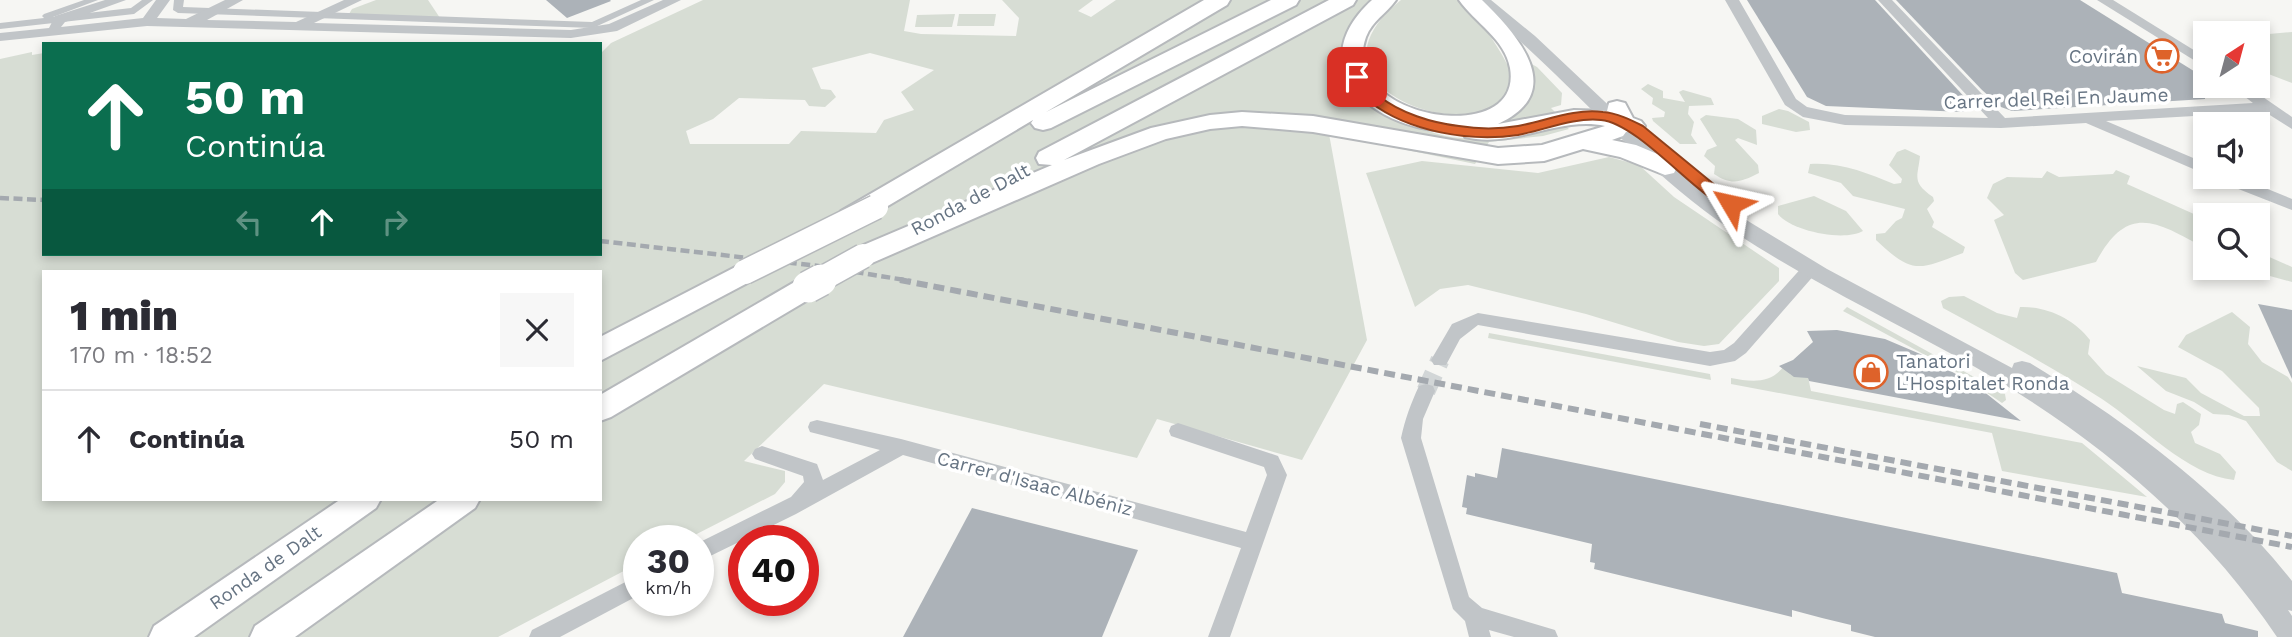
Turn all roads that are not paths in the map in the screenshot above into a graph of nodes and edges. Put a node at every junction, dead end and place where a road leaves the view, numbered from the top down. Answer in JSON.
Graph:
{"nodes":[{"id":1,"x":93,"y":0,"type":"edge"},
{"id":2,"x":119,"y":0,"type":"edge"},
{"id":3,"x":148,"y":0,"type":"edge"},
{"id":4,"x":163,"y":0,"type":"edge"},
{"id":5,"x":179,"y":0,"type":"edge"},
{"id":6,"x":236,"y":0,"type":"edge"},
{"id":7,"x":355,"y":0,"type":"edge"},
{"id":8,"x":649,"y":0,"type":"edge"},
{"id":9,"x":674,"y":0,"type":"edge"},
{"id":10,"x":1219,"y":0,"type":"edge"},
{"id":11,"x":1288,"y":0,"type":"edge"},
{"id":12,"x":1345,"y":0,"type":"edge"},
{"id":13,"x":1385,"y":0,"type":"edge"},
{"id":14,"x":1469,"y":0,"type":"edge"},
{"id":15,"x":1481,"y":0,"type":"edge"},
{"id":16,"x":1498,"y":0,"type":"edge"},
{"id":17,"x":1732,"y":0,"type":"edge"},
{"id":18,"x":1885,"y":0,"type":"edge"},
{"id":19,"x":2104,"y":0,"type":"edge"},
{"id":20,"x":209,"y":11,"type":"junction"},
{"id":21,"x":320,"y":15,"type":"junction"},
{"id":22,"x":146,"y":22,"type":"junction"},
{"id":23,"x":191,"y":22,"type":"junction"},
{"id":24,"x":24,"y":24,"type":"junction"},
{"id":25,"x":56,"y":24,"type":"junction"},
{"id":26,"x":0,"y":26,"type":"edge"},
{"id":27,"x":295,"y":26,"type":"junction"},
{"id":28,"x":0,"y":37,"type":"edge"},
{"id":29,"x":2193,"y":56,"type":"edge"},
{"id":30,"x":2255,"y":98,"type":"edge"},
{"id":31,"x":2268,"y":107,"type":"junction"},
{"id":32,"x":1404,"y":116,"type":"junction"},
{"id":33,"x":2087,"y":119,"type":"junction"},
{"id":34,"x":1621,"y":120,"type":"junction"},
{"id":35,"x":2001,"y":123,"type":"junction"},
{"id":36,"x":2292,"y":124,"type":"edge"},
{"id":37,"x":1586,"y":142,"type":"junction"},
{"id":38,"x":2193,"y":164,"type":"edge"},
{"id":39,"x":1665,"y":167,"type":"junction"},
{"id":40,"x":2253,"y":189,"type":"edge"},
{"id":41,"x":2292,"y":205,"type":"edge"},
{"id":42,"x":873,"y":206,"type":"junction"},
{"id":43,"x":943,"y":217,"type":"junction"},
{"id":44,"x":1810,"y":269,"type":"junction"},
{"id":45,"x":602,"y":349,"type":"edge"},
{"id":46,"x":1440,"y":360,"type":"tunnel mouth"},
{"id":47,"x":1426,"y":391,"type":"tunnel mouth"},
{"id":48,"x":602,"y":408,"type":"edge"},
{"id":49,"x":817,"y":427,"type":"dead end"},
{"id":50,"x":1178,"y":431,"type":"dead end"},
{"id":51,"x":901,"y":447,"type":"junction"},
{"id":52,"x":762,"y":454,"type":"dead end"},
{"id":53,"x":362,"y":501,"type":"edge"},
{"id":54,"x":461,"y":501,"type":"edge"},
{"id":55,"x":789,"y":508,"type":"junction"},
{"id":56,"x":1251,"y":542,"type":"junction"},
{"id":57,"x":714,"y":545,"type":"edge"},
{"id":58,"x":623,"y":593,"type":"edge"},
{"id":59,"x":2292,"y":600,"type":"edge"},
{"id":60,"x":1477,"y":626,"type":"edge"},
{"id":61,"x":166,"y":637,"type":"edge"},
{"id":62,"x":267,"y":637,"type":"edge"},
{"id":63,"x":540,"y":637,"type":"edge"},
{"id":64,"x":1219,"y":637,"type":"edge"},
{"id":65,"x":1547,"y":637,"type":"edge"},
{"id":66,"x":2292,"y":637,"type":"edge"}],
"edges":[{"from":1,"to":24,"type":"street"},
{"from":2,"to":25,"type":"street"},
{"from":3,"to":25,"type":"street"},
{"from":4,"to":22,"type":"street"},
{"from":5,"to":20,"type":"street"},
{"from":6,"to":20,"type":"street"},
{"from":7,"to":21,"type":"street"},
{"from":8,"to":21,"type":"street"},
{"from":9,"to":27,"type":"street"},
{"from":10,"to":42,"type":"highway"},
{"from":11,"to":42,"type":"highway","name":"Ronda de Dalt"},
{"from":12,"to":43,"type":"highway","name":"Ronda de Dalt"},
{"from":13,"to":32,"type":"highway"},
{"from":14,"to":32,"type":"highway"},
{"from":15,"to":34,"type":"street"},
{"from":16,"to":34,"type":"street"},
{"from":17,"to":35,"type":"street","name":"Carrer del Rei En Jaume"},
{"from":18,"to":35,"type":"street"},
{"from":19,"to":29,"type":"street"},
{"from":20,"to":21,"type":"street"},
{"from":20,"to":23,"type":"street"},
{"from":21,"to":27,"type":"street"},
{"from":22,"to":23,"type":"street"},
{"from":22,"to":25,"type":"street"},
{"from":23,"to":27,"type":"street"},
{"from":24,"to":25,"type":"street"},
{"from":24,"to":26,"type":"street"},
{"from":25,"to":28,"type":"street"},
{"from":30,"to":31,"type":"street"},
{"from":31,"to":33,"type":"street","name":"Carrer del Rei En Jaume"},
{"from":31,"to":36,"type":"street"},
{"from":32,"to":34,"type":"highway"},
{"from":33,"to":35,"type":"street","name":"Carrer del Rei En Jaume"},
{"from":33,"to":38,"type":"street"},
{"from":34,"to":37,"type":"highway"},
{"from":34,"to":39,"type":"street"},
{"from":34,"to":59,"type":"street"},
{"from":37,"to":39,"type":"highway"},
{"from":37,"to":43,"type":"highway"},
{"from":39,"to":44,"type":"street"},
{"from":40,"to":41,"type":"street"},
{"from":42,"to":45,"type":"highway","name":"Ronda de Dalt","bridge":true},
{"from":43,"to":48,"type":"highway","bridge":true},
{"from":44,"to":46,"type":"street"},
{"from":44,"to":66,"type":"street"},
{"from":47,"to":60,"type":"street"},
{"from":49,"to":51,"type":"street","name":"Carrer d'Isaac Albéniz"},
{"from":50,"to":56,"type":"street"},
{"from":51,"to":55,"type":"street"},
{"from":51,"to":56,"type":"street","name":"Carrer d'Isaac Albéniz"},
{"from":52,"to":55,"type":"street"},
{"from":53,"to":61,"type":"highway","name":"Ronda de Dalt"},
{"from":54,"to":62,"type":"highway"},
{"from":55,"to":57,"type":"street"},
{"from":56,"to":64,"type":"street"},
{"from":58,"to":63,"type":"street"},
{"from":60,"to":65,"type":"street"}]}
